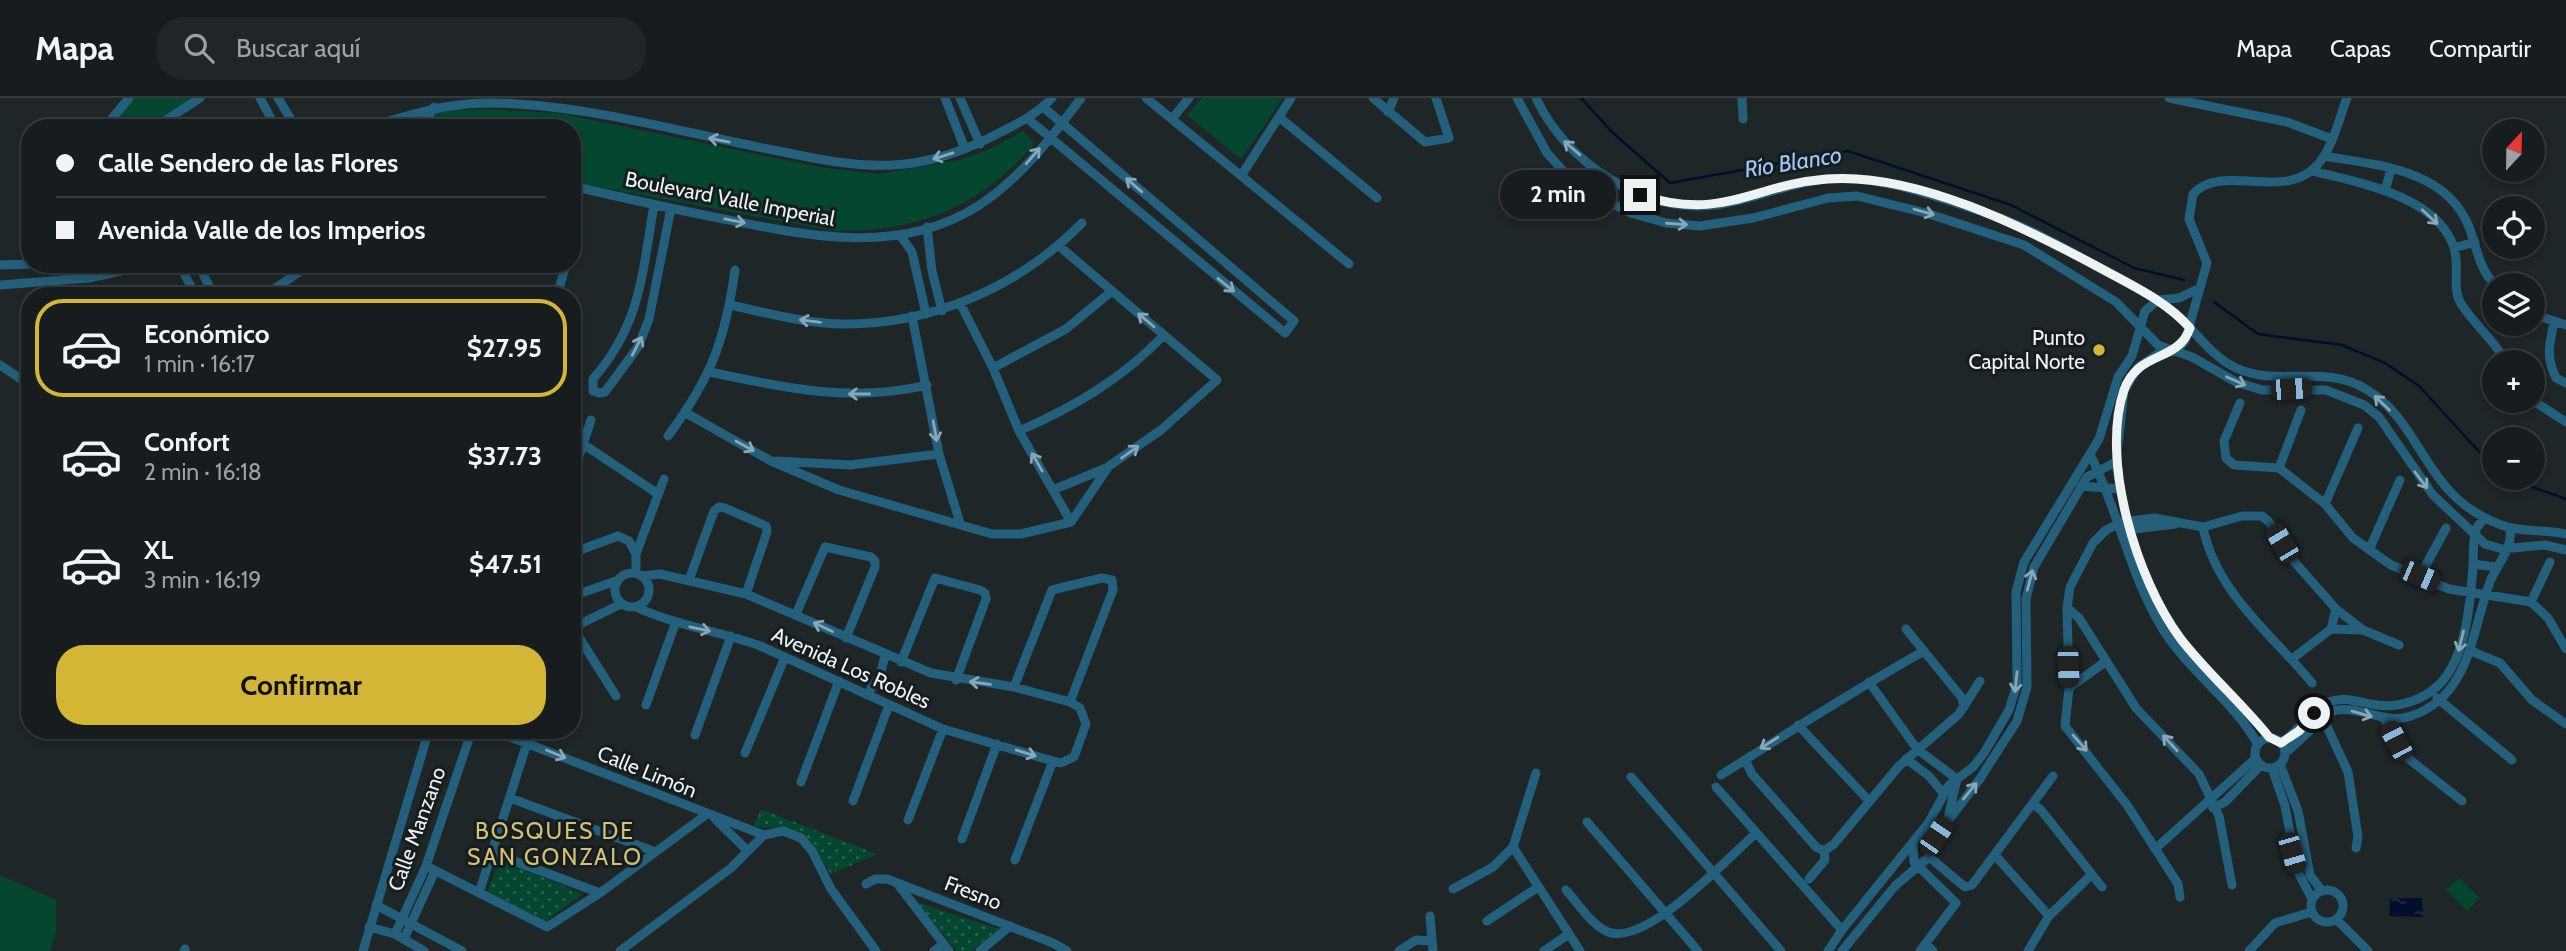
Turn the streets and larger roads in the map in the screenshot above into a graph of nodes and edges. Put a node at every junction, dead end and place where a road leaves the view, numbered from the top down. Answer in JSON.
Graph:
{"nodes":[{"id":1,"x":129,"y":98,"type":"edge"},
{"id":2,"x":200,"y":98,"type":"edge"},
{"id":3,"x":260,"y":98,"type":"edge"},
{"id":4,"x":278,"y":98,"type":"edge"},
{"id":5,"x":945,"y":98,"type":"edge"},
{"id":6,"x":960,"y":98,"type":"edge"},
{"id":7,"x":1052,"y":98,"type":"edge"},
{"id":8,"x":1081,"y":98,"type":"edge"},
{"id":9,"x":1146,"y":98,"type":"edge"},
{"id":10,"x":1189,"y":98,"type":"edge"},
{"id":11,"x":1291,"y":98,"type":"edge"},
{"id":12,"x":1373,"y":98,"type":"edge"},
{"id":13,"x":1394,"y":98,"type":"edge"},
{"id":14,"x":1436,"y":98,"type":"edge"},
{"id":15,"x":1536,"y":98,"type":"edge"},
{"id":16,"x":1742,"y":98,"type":"edge"},
{"id":17,"x":2169,"y":98,"type":"edge"},
{"id":18,"x":2347,"y":98,"type":"edge"},
{"id":19,"x":1520,"y":99,"type":"edge"},
{"id":20,"x":434,"y":107,"type":"junction"},
{"id":21,"x":1043,"y":107,"type":"junction"},
{"id":22,"x":1388,"y":112,"type":"junction"},
{"id":23,"x":967,"y":116,"type":"junction"},
{"id":24,"x":1279,"y":117,"type":"junction"},
{"id":25,"x":112,"y":119,"type":"edge"},
{"id":26,"x":168,"y":119,"type":"edge"},
{"id":27,"x":271,"y":119,"type":"edge"},
{"id":28,"x":291,"y":119,"type":"edge"},
{"id":29,"x":405,"y":119,"type":"edge"},
{"id":30,"x":427,"y":119,"type":"edge"},
{"id":31,"x":1028,"y":119,"type":"junction"},
{"id":32,"x":1172,"y":119,"type":"junction"},
{"id":33,"x":1743,"y":119,"type":"dead end"},
{"id":34,"x":954,"y":121,"type":"junction"},
{"id":35,"x":1062,"y":123,"type":"junction"},
{"id":36,"x":1050,"y":137,"type":"junction"},
{"id":37,"x":1079,"y":138,"type":"junction"},
{"id":38,"x":2332,"y":139,"type":"junction"},
{"id":39,"x":980,"y":144,"type":"junction"},
{"id":40,"x":965,"y":149,"type":"junction"},
{"id":41,"x":1068,"y":153,"type":"junction"},
{"id":42,"x":2324,"y":156,"type":"junction"},
{"id":43,"x":2391,"y":169,"type":"junction"},
{"id":44,"x":2312,"y":171,"type":"junction"},
{"id":45,"x":1241,"y":176,"type":"junction"},
{"id":46,"x":1892,"y":185,"type":"junction"},
{"id":47,"x":581,"y":188,"type":"edge"},
{"id":48,"x":2385,"y":191,"type":"junction"},
{"id":49,"x":1377,"y":198,"type":"dead end"},
{"id":50,"x":1749,"y":199,"type":"junction"},
{"id":51,"x":1888,"y":203,"type":"junction"},
{"id":52,"x":654,"y":205,"type":"junction"},
{"id":53,"x":671,"y":208,"type":"junction"},
{"id":54,"x":1753,"y":218,"type":"junction"},
{"id":55,"x":1082,"y":223,"type":"dead end"},
{"id":56,"x":927,"y":228,"type":"junction"},
{"id":57,"x":1185,"y":230,"type":"junction"},
{"id":58,"x":900,"y":235,"type":"junction"},
{"id":59,"x":1173,"y":242,"type":"junction"},
{"id":60,"x":2475,"y":242,"type":"junction"},
{"id":61,"x":1059,"y":246,"type":"junction"},
{"id":62,"x":2454,"y":248,"type":"junction"},
{"id":63,"x":21,"y":264,"type":"edge"},
{"id":64,"x":1349,"y":264,"type":"dead end"},
{"id":65,"x":0,"y":265,"type":"edge"},
{"id":66,"x":735,"y":270,"type":"dead end"},
{"id":67,"x":89,"y":273,"type":"edge"},
{"id":68,"x":112,"y":273,"type":"edge"},
{"id":69,"x":184,"y":273,"type":"edge"},
{"id":70,"x":202,"y":273,"type":"edge"},
{"id":71,"x":300,"y":273,"type":"edge"},
{"id":72,"x":2484,"y":273,"type":"edge"},
{"id":73,"x":89,"y":278,"type":"junction"},
{"id":74,"x":205,"y":278,"type":"junction"},
{"id":75,"x":0,"y":285,"type":"edge"},
{"id":76,"x":191,"y":286,"type":"joint"},
{"id":77,"x":210,"y":287,"type":"edge"},
{"id":78,"x":282,"y":287,"type":"edge"},
{"id":79,"x":2198,"y":289,"type":"junction"},
{"id":80,"x":1112,"y":291,"type":"junction"},
{"id":81,"x":2158,"y":300,"type":"junction"},
{"id":82,"x":961,"y":303,"type":"junction"},
{"id":83,"x":730,"y":305,"type":"junction"},
{"id":84,"x":942,"y":311,"type":"junction"},
{"id":85,"x":926,"y":314,"type":"junction"},
{"id":86,"x":912,"y":316,"type":"junction"},
{"id":87,"x":2545,"y":319,"type":"edge"},
{"id":88,"x":2554,"y":323,"type":"junction"},
{"id":89,"x":2566,"y":325,"type":"edge"},
{"id":90,"x":2138,"y":326,"type":"junction"},
{"id":91,"x":2190,"y":328,"type":"junction"},
{"id":92,"x":1164,"y":335,"type":"junction"},
{"id":93,"x":2498,"y":350,"type":"edge"},
{"id":94,"x":2176,"y":351,"type":"junction"},
{"id":95,"x":0,"y":365,"type":"edge"},
{"id":96,"x":993,"y":368,"type":"junction"},
{"id":97,"x":710,"y":372,"type":"junction"},
{"id":98,"x":21,"y":379,"type":"edge"},
{"id":99,"x":2566,"y":383,"type":"edge"},
{"id":100,"x":927,"y":385,"type":"junction"},
{"id":101,"x":2240,"y":403,"type":"dead end"},
{"id":102,"x":2545,"y":408,"type":"edge"},
{"id":103,"x":2301,"y":410,"type":"dead end"},
{"id":104,"x":685,"y":412,"type":"junction"},
{"id":105,"x":591,"y":420,"type":"dead end"},
{"id":106,"x":2566,"y":422,"type":"edge"},
{"id":107,"x":2358,"y":428,"type":"dead end"},
{"id":108,"x":1019,"y":431,"type":"junction"},
{"id":109,"x":668,"y":436,"type":"dead end"},
{"id":110,"x":2099,"y":439,"type":"junction"},
{"id":111,"x":583,"y":444,"type":"junction"},
{"id":112,"x":2119,"y":445,"type":"junction"},
{"id":113,"x":581,"y":450,"type":"edge"},
{"id":114,"x":939,"y":454,"type":"junction"},
{"id":115,"x":2090,"y":454,"type":"junction"},
{"id":116,"x":771,"y":461,"type":"junction"},
{"id":117,"x":2116,"y":462,"type":"junction"},
{"id":118,"x":1109,"y":466,"type":"junction"},
{"id":119,"x":2279,"y":468,"type":"junction"},
{"id":120,"x":2098,"y":470,"type":"junction"},
{"id":121,"x":664,"y":479,"type":"dead end"},
{"id":122,"x":2400,"y":481,"type":"dead end"},
{"id":123,"x":2081,"y":486,"type":"junction"},
{"id":124,"x":2103,"y":489,"type":"junction"},
{"id":125,"x":2119,"y":489,"type":"junction"},
{"id":126,"x":1053,"y":490,"type":"junction"},
{"id":127,"x":658,"y":494,"type":"junction"},
{"id":128,"x":2325,"y":504,"type":"junction"},
{"id":129,"x":2486,"y":518,"type":"junction"},
{"id":130,"x":1071,"y":522,"type":"junction"},
{"id":131,"x":960,"y":523,"type":"junction"},
{"id":132,"x":2129,"y":525,"type":"junction"},
{"id":133,"x":2203,"y":527,"type":"junction"},
{"id":134,"x":2118,"y":528,"type":"junction"},
{"id":135,"x":2446,"y":528,"type":"dead end"},
{"id":136,"x":2510,"y":528,"type":"junction"},
{"id":137,"x":2566,"y":534,"type":"edge"},
{"id":138,"x":2474,"y":536,"type":"junction"},
{"id":139,"x":2508,"y":549,"type":"junction"},
{"id":140,"x":581,"y":550,"type":"edge"},
{"id":141,"x":2369,"y":550,"type":"junction"},
{"id":142,"x":2566,"y":550,"type":"edge"},
{"id":143,"x":636,"y":554,"type":"junction"},
{"id":144,"x":2550,"y":562,"type":"dead end"},
{"id":145,"x":2473,"y":565,"type":"junction"},
{"id":146,"x":2496,"y":567,"type":"junction"},
{"id":147,"x":639,"y":574,"type":"junction"},
{"id":148,"x":2420,"y":576,"type":"junction"},
{"id":149,"x":689,"y":580,"type":"junction"},
{"id":150,"x":617,"y":581,"type":"junction"},
{"id":151,"x":2470,"y":591,"type":"junction"},
{"id":152,"x":581,"y":593,"type":"edge"},
{"id":153,"x":746,"y":594,"type":"junction"},
{"id":154,"x":2486,"y":594,"type":"junction"},
{"id":155,"x":2531,"y":601,"type":"junction"},
{"id":156,"x":621,"y":604,"type":"junction"},
{"id":157,"x":636,"y":607,"type":"junction"},
{"id":158,"x":2067,"y":608,"type":"junction"},
{"id":159,"x":2336,"y":609,"type":"junction"},
{"id":160,"x":796,"y":614,"type":"junction"},
{"id":161,"x":581,"y":622,"type":"edge"},
{"id":162,"x":675,"y":624,"type":"junction"},
{"id":163,"x":1906,"y":629,"type":"dead end"},
{"id":164,"x":2331,"y":629,"type":"junction"},
{"id":165,"x":2363,"y":630,"type":"junction"},
{"id":166,"x":731,"y":636,"type":"junction"},
{"id":167,"x":846,"y":638,"type":"junction"},
{"id":168,"x":581,"y":639,"type":"edge"},
{"id":169,"x":2399,"y":645,"type":"dead end"},
{"id":170,"x":2566,"y":649,"type":"edge"},
{"id":171,"x":1924,"y":651,"type":"junction"},
{"id":172,"x":2471,"y":651,"type":"junction"},
{"id":173,"x":885,"y":656,"type":"junction"},
{"id":174,"x":785,"y":657,"type":"junction"},
{"id":175,"x":2292,"y":659,"type":"junction"},
{"id":176,"x":901,"y":662,"type":"junction"},
{"id":177,"x":2105,"y":662,"type":"junction"},
{"id":178,"x":956,"y":680,"type":"junction"},
{"id":179,"x":839,"y":681,"type":"junction"},
{"id":180,"x":1980,"y":681,"type":"dead end"},
{"id":181,"x":1869,"y":682,"type":"junction"},
{"id":182,"x":2312,"y":683,"type":"dead end"},
{"id":183,"x":1014,"y":687,"type":"junction"},
{"id":184,"x":2069,"y":688,"type":"junction"},
{"id":185,"x":2431,"y":692,"type":"junction"},
{"id":186,"x":867,"y":695,"type":"junction"},
{"id":187,"x":616,"y":696,"type":"dead end"},
{"id":188,"x":2439,"y":701,"type":"junction"},
{"id":189,"x":1070,"y":702,"type":"junction"},
{"id":190,"x":646,"y":705,"type":"dead end"},
{"id":191,"x":889,"y":705,"type":"junction"},
{"id":192,"x":1964,"y":707,"type":"junction"},
{"id":193,"x":2323,"y":718,"type":"junction"},
{"id":194,"x":2384,"y":719,"type":"junction"},
{"id":195,"x":2566,"y":724,"type":"edge"},
{"id":196,"x":1798,"y":725,"type":"junction"},
{"id":197,"x":943,"y":729,"type":"junction"},
{"id":198,"x":695,"y":735,"type":"dead end"},
{"id":199,"x":2269,"y":737,"type":"junction"},
{"id":200,"x":426,"y":739,"type":"edge"},
{"id":201,"x":468,"y":739,"type":"edge"},
{"id":202,"x":516,"y":739,"type":"edge"},
{"id":203,"x":527,"y":743,"type":"junction"},
{"id":204,"x":2257,"y":743,"type":"junction"},
{"id":205,"x":997,"y":744,"type":"junction"},
{"id":206,"x":2283,"y":747,"type":"junction"},
{"id":207,"x":1917,"y":749,"type":"junction"},
{"id":208,"x":745,"y":753,"type":"dead end"},
{"id":209,"x":1906,"y":759,"type":"junction"},
{"id":210,"x":2512,"y":760,"type":"dead end"},
{"id":211,"x":1053,"y":761,"type":"junction"},
{"id":212,"x":1746,"y":762,"type":"junction"},
{"id":213,"x":2258,"y":762,"type":"junction"},
{"id":214,"x":1938,"y":766,"type":"junction"},
{"id":215,"x":2276,"y":766,"type":"junction"},
{"id":216,"x":1536,"y":773,"type":"dead end"},
{"id":217,"x":1721,"y":775,"type":"dead end"},
{"id":218,"x":1929,"y":776,"type":"junction"},
{"id":219,"x":2053,"y":776,"type":"dead end"},
{"id":220,"x":1632,"y":777,"type":"dead end"},
{"id":221,"x":1957,"y":779,"type":"junction"},
{"id":222,"x":801,"y":782,"type":"dead end"},
{"id":223,"x":1716,"y":787,"type":"dead end"},
{"id":224,"x":1943,"y":793,"type":"junction"},
{"id":225,"x":2211,"y":797,"type":"junction"},
{"id":226,"x":510,"y":798,"type":"junction"},
{"id":227,"x":853,"y":801,"type":"dead end"},
{"id":228,"x":1869,"y":801,"type":"junction"},
{"id":229,"x":2462,"y":802,"type":"dead end"},
{"id":230,"x":2034,"y":806,"type":"junction"},
{"id":231,"x":2217,"y":808,"type":"junction"},
{"id":232,"x":2201,"y":809,"type":"junction"},
{"id":233,"x":709,"y":815,"type":"junction"},
{"id":234,"x":908,"y":820,"type":"dead end"},
{"id":235,"x":1948,"y":820,"type":"junction"},
{"id":236,"x":1587,"y":822,"type":"dead end"},
{"id":237,"x":1756,"y":833,"type":"junction"},
{"id":238,"x":764,"y":835,"type":"junction"},
{"id":239,"x":962,"y":839,"type":"dead end"},
{"id":240,"x":1913,"y":845,"type":"junction"},
{"id":241,"x":1513,"y":847,"type":"junction"},
{"id":242,"x":2356,"y":848,"type":"dead end"},
{"id":243,"x":2155,"y":849,"type":"junction"},
{"id":244,"x":1824,"y":850,"type":"junction"},
{"id":245,"x":653,"y":851,"type":"junction"},
{"id":246,"x":748,"y":851,"type":"junction"},
{"id":247,"x":493,"y":853,"type":"junction"},
{"id":248,"x":1995,"y":855,"type":"junction"},
{"id":249,"x":1928,"y":857,"type":"junction"},
{"id":250,"x":1015,"y":860,"type":"dead end"},
{"id":251,"x":426,"y":866,"type":"junction"},
{"id":252,"x":1919,"y":867,"type":"junction"},
{"id":253,"x":435,"y":871,"type":"junction"},
{"id":254,"x":1712,"y":871,"type":"junction"},
{"id":255,"x":1948,"y":874,"type":"junction"},
{"id":256,"x":2091,"y":875,"type":"junction"},
{"id":257,"x":1809,"y":879,"type":"dead end"},
{"id":258,"x":896,"y":882,"type":"junction"},
{"id":259,"x":866,"y":884,"type":"dead end"},
{"id":260,"x":1939,"y":885,"type":"junction"},
{"id":261,"x":2232,"y":886,"type":"dead end"},
{"id":262,"x":1538,"y":887,"type":"junction"},
{"id":263,"x":2102,"y":887,"type":"dead end"},
{"id":264,"x":1453,"y":890,"type":"dead end"},
{"id":265,"x":1566,"y":890,"type":"dead end"},
{"id":266,"x":2322,"y":891,"type":"junction"},
{"id":267,"x":479,"y":893,"type":"junction"},
{"id":268,"x":600,"y":893,"type":"junction"},
{"id":269,"x":2180,"y":897,"type":"dead end"},
{"id":270,"x":2312,"y":899,"type":"junction"},
{"id":271,"x":376,"y":905,"type":"junction"},
{"id":272,"x":2312,"y":912,"type":"junction"},
{"id":273,"x":1665,"y":913,"type":"junction"},
{"id":274,"x":1430,"y":916,"type":"dead end"},
{"id":275,"x":2049,"y":916,"type":"junction"},
{"id":276,"x":407,"y":919,"type":"junction"},
{"id":277,"x":2337,"y":920,"type":"junction"},
{"id":278,"x":1487,"y":921,"type":"dead end"},
{"id":279,"x":1010,"y":926,"type":"junction"},
{"id":280,"x":369,"y":927,"type":"junction"},
{"id":281,"x":1842,"y":930,"type":"junction"},
{"id":282,"x":1569,"y":934,"type":"junction"},
{"id":283,"x":400,"y":936,"type":"junction"},
{"id":284,"x":366,"y":940,"type":"junction"},
{"id":285,"x":1432,"y":946,"type":"edge"},
{"id":286,"x":946,"y":947,"type":"edge"},
{"id":287,"x":1923,"y":947,"type":"edge"},
{"id":288,"x":363,"y":951,"type":"edge"},
{"id":289,"x":373,"y":951,"type":"edge"},
{"id":290,"x":424,"y":951,"type":"edge"},
{"id":291,"x":462,"y":951,"type":"edge"},
{"id":292,"x":620,"y":951,"type":"edge"},
{"id":293,"x":876,"y":951,"type":"edge"},
{"id":294,"x":934,"y":951,"type":"edge"},
{"id":295,"x":980,"y":951,"type":"edge"},
{"id":296,"x":1067,"y":951,"type":"edge"},
{"id":297,"x":1399,"y":951,"type":"edge"},
{"id":298,"x":1544,"y":951,"type":"edge"},
{"id":299,"x":1580,"y":951,"type":"edge"},
{"id":300,"x":1698,"y":951,"type":"edge"},
{"id":301,"x":1781,"y":951,"type":"edge"},
{"id":302,"x":1828,"y":951,"type":"edge"},
{"id":303,"x":1842,"y":951,"type":"edge"},
{"id":304,"x":1933,"y":951,"type":"edge"},
{"id":305,"x":2028,"y":951,"type":"edge"},
{"id":306,"x":2249,"y":951,"type":"edge"},
{"id":307,"x":2368,"y":951,"type":"edge"}],
"edges":[{"from":1,"to":25,"type":"street"},
{"from":2,"to":26,"type":"street"},
{"from":3,"to":27,"type":"street"},
{"from":4,"to":28,"type":"street"},
{"from":5,"to":34,"type":"street"},
{"from":6,"to":23,"type":"street"},
{"from":7,"to":21,"type":"street"},
{"from":8,"to":35,"type":"street","name":"Boulevard Valle Imperial"},
{"from":9,"to":32,"type":"street"},
{"from":10,"to":32,"type":"street"},
{"from":11,"to":24,"type":"street"},
{"from":12,"to":22,"type":"street"},
{"from":13,"to":22,"type":"street"},
{"from":14,"to":22,"type":"street"},
{"from":50,"to":15,"type":"street","one_way":true},
{"from":16,"to":33,"type":"street"},
{"from":17,"to":38,"type":"street"},
{"from":18,"to":38,"type":"street"},
{"from":19,"to":54,"type":"street","one_way":true},
{"from":20,"to":29,"type":"street"},
{"from":20,"to":30,"type":"street"},
{"from":40,"to":20,"type":"street","one_way":true},
{"from":21,"to":31,"type":"street"},
{"from":21,"to":35,"type":"street"},
{"from":23,"to":34,"type":"street"},
{"from":23,"to":39,"type":"street"},
{"from":24,"to":45,"type":"street"},
{"from":24,"to":49,"type":"street"},
{"from":31,"to":36,"type":"street"},
{"from":31,"to":39,"type":"street"},
{"from":32,"to":45,"type":"street"},
{"from":34,"to":40,"type":"street"},
{"from":35,"to":36,"type":"street","name":"Boulevard Valle Imperial"},
{"from":35,"to":37,"type":"street"},
{"from":36,"to":41,"type":"street"},
{"from":56,"to":36,"type":"street","name":"Boulevard Valle Imperial","one_way":true},
{"from":37,"to":41,"type":"street"},
{"from":57,"to":37,"type":"street","one_way":true},
{"from":38,"to":42,"type":"street"},
{"from":39,"to":40,"type":"street"},
{"from":41,"to":59,"type":"street"},
{"from":42,"to":43,"type":"street"},
{"from":42,"to":44,"type":"street"},
{"from":43,"to":48,"type":"street"},
{"from":43,"to":60,"type":"street"},
{"from":44,"to":48,"type":"street"},
{"from":44,"to":79,"type":"street"},
{"from":45,"to":64,"type":"street"},
{"from":46,"to":50,"type":"street"},
{"from":46,"to":51,"type":"street"},
{"from":46,"to":81,"type":"street"},
{"from":47,"to":52,"type":"street","name":"Boulevard Valle Imperial"},
{"from":48,"to":62,"type":"street","one_way":true},
{"from":50,"to":54,"type":"street"},
{"from":51,"to":54,"type":"street"},
{"from":51,"to":90,"type":"street","one_way":true},
{"from":52,"to":53,"type":"street","name":"Boulevard Valle Imperial"},
{"from":52,"to":53,"type":"street","one_way":true},
{"from":53,"to":58,"type":"street","name":"Boulevard Valle Imperial","one_way":true},
{"from":55,"to":61,"type":"street"},
{"from":56,"to":58,"type":"street","name":"Boulevard Valle Imperial"},
{"from":56,"to":84,"type":"street"},
{"from":57,"to":59,"type":"street"},
{"from":59,"to":57,"type":"street","one_way":true},
{"from":58,"to":85,"type":"street"},
{"from":60,"to":62,"type":"street"},
{"from":60,"to":72,"type":"street"},
{"from":61,"to":80,"type":"street"},
{"from":61,"to":82,"type":"street"},
{"from":62,"to":93,"type":"street"},
{"from":63,"to":65,"type":"street"},
{"from":66,"to":83,"type":"street"},
{"from":67,"to":73,"type":"street"},
{"from":68,"to":73,"type":"street"},
{"from":69,"to":76,"type":"street"},
{"from":70,"to":74,"type":"street"},
{"from":71,"to":78,"type":"street"},
{"from":73,"to":75,"type":"street"},
{"from":74,"to":76,"type":"street"},
{"from":74,"to":77,"type":"street"},
{"from":79,"to":81,"type":"street"},
{"from":79,"to":91,"type":"street"},
{"from":92,"to":80,"type":"street","one_way":true},
{"from":80,"to":96,"type":"street"},
{"from":81,"to":90,"type":"street"},
{"from":81,"to":91,"type":"street"},
{"from":82,"to":84,"type":"street"},
{"from":82,"to":96,"type":"street"},
{"from":86,"to":83,"type":"street","one_way":true},
{"from":83,"to":97,"type":"street"},
{"from":84,"to":85,"type":"street"},
{"from":85,"to":86,"type":"street"},
{"from":86,"to":100,"type":"street"},
{"from":87,"to":88,"type":"street"},
{"from":88,"to":89,"type":"street"},
{"from":88,"to":99,"type":"street"},
{"from":90,"to":94,"type":"street"},
{"from":90,"to":110,"type":"street"},
{"from":91,"to":94,"type":"street"},
{"from":129,"to":91,"type":"street","one_way":true},
{"from":92,"to":108,"type":"street"},
{"from":118,"to":92,"type":"street","one_way":true},
{"from":94,"to":112,"type":"street"},
{"from":94,"to":138,"type":"street","one_way":true},
{"from":95,"to":98,"type":"street"},
{"from":96,"to":108,"type":"street"},
{"from":100,"to":97,"type":"street","one_way":true},
{"from":97,"to":104,"type":"street"},
{"from":100,"to":114,"type":"street","one_way":true},
{"from":101,"to":119,"type":"street"},
{"from":102,"to":106,"type":"street"},
{"from":103,"to":119,"type":"street"},
{"from":104,"to":109,"type":"street"},
{"from":104,"to":116,"type":"street","one_way":true},
{"from":105,"to":111,"type":"street"},
{"from":107,"to":128,"type":"street"},
{"from":126,"to":108,"type":"street","one_way":true},
{"from":110,"to":112,"type":"street"},
{"from":110,"to":115,"type":"street"},
{"from":111,"to":113,"type":"street"},
{"from":111,"to":127,"type":"street"},
{"from":112,"to":117,"type":"street"},
{"from":114,"to":116,"type":"street"},
{"from":114,"to":131,"type":"street"},
{"from":115,"to":120,"type":"street"},
{"from":115,"to":221,"type":"street","one_way":true},
{"from":116,"to":131,"type":"street"},
{"from":117,"to":120,"type":"street"},
{"from":117,"to":125,"type":"street"},
{"from":118,"to":126,"type":"street"},
{"from":118,"to":130,"type":"street"},
{"from":119,"to":128,"type":"street"},
{"from":120,"to":123,"type":"street"},
{"from":120,"to":124,"type":"street"},
{"from":121,"to":127,"type":"street"},
{"from":122,"to":141,"type":"street"},
{"from":123,"to":124,"type":"street"},
{"from":235,"to":123,"type":"street","one_way":true},
{"from":124,"to":125,"type":"street"},
{"from":124,"to":134,"type":"street"},
{"from":125,"to":132,"type":"street"},
{"from":126,"to":130,"type":"street"},
{"from":127,"to":143,"type":"street"},
{"from":128,"to":141,"type":"street"},
{"from":129,"to":136,"type":"street"},
{"from":129,"to":138,"type":"street"},
{"from":130,"to":131,"type":"street"},
{"from":132,"to":133,"type":"street"},
{"from":132,"to":134,"type":"street"},
{"from":132,"to":199,"type":"street"},
{"from":133,"to":159,"type":"street"},
{"from":133,"to":175,"type":"street"},
{"from":134,"to":158,"type":"street"},
{"from":134,"to":204,"type":"street"},
{"from":135,"to":148,"type":"street"},
{"from":136,"to":137,"type":"street"},
{"from":136,"to":139,"type":"street"},
{"from":138,"to":139,"type":"street"},
{"from":138,"to":145,"type":"street"},
{"from":139,"to":142,"type":"street"},
{"from":139,"to":146,"type":"street"},
{"from":140,"to":143,"type":"street"},
{"from":141,"to":148,"type":"street"},
{"from":143,"to":147,"type":"street"},
{"from":144,"to":155,"type":"street"},
{"from":145,"to":146,"type":"street"},
{"from":145,"to":151,"type":"street"},
{"from":146,"to":154,"type":"street"},
{"from":147,"to":149,"type":"street","name":"Avenida Los Robles"},
{"from":147,"to":150,"type":"street"},
{"from":147,"to":157,"type":"street"},
{"from":148,"to":151,"type":"street"},
{"from":149,"to":153,"type":"street","name":"Avenida Los Robles"},
{"from":149,"to":153,"type":"street"},
{"from":150,"to":152,"type":"street"},
{"from":150,"to":156,"type":"street"},
{"from":151,"to":154,"type":"street"},
{"from":151,"to":185,"type":"street","one_way":true},
{"from":153,"to":160,"type":"street","name":"Avenida Los Robles"},
{"from":154,"to":155,"type":"street"},
{"from":154,"to":172,"type":"street"},
{"from":155,"to":170,"type":"street"},
{"from":156,"to":157,"type":"street"},
{"from":156,"to":161,"type":"street"},
{"from":157,"to":162,"type":"street","name":"Avenida Los Robles"},
{"from":158,"to":177,"type":"street"},
{"from":158,"to":184,"type":"street"},
{"from":159,"to":164,"type":"street"},
{"from":159,"to":165,"type":"street"},
{"from":167,"to":160,"type":"street","name":"Avenida Los Robles","one_way":true},
{"from":160,"to":167,"type":"street"},
{"from":162,"to":166,"type":"street","name":"Avenida Los Robles","one_way":true},
{"from":162,"to":190,"type":"street"},
{"from":163,"to":171,"type":"street"},
{"from":164,"to":165,"type":"street"},
{"from":164,"to":175,"type":"street"},
{"from":165,"to":169,"type":"street"},
{"from":166,"to":174,"type":"street","name":"Avenida Los Robles"},
{"from":166,"to":198,"type":"street"},
{"from":167,"to":173,"type":"street","name":"Avenida Los Robles"},
{"from":168,"to":187,"type":"street"},
{"from":171,"to":181,"type":"street"},
{"from":171,"to":192,"type":"street"},
{"from":172,"to":188,"type":"street"},
{"from":172,"to":195,"type":"street"},
{"from":173,"to":176,"type":"street","name":"Avenida Los Robles"},
{"from":173,"to":186,"type":"street"},
{"from":174,"to":179,"type":"street","name":"Avenida Los Robles"},
{"from":174,"to":208,"type":"street"},
{"from":175,"to":182,"type":"street"},
{"from":176,"to":178,"type":"street","name":"Avenida Los Robles"},
{"from":176,"to":178,"type":"street"},
{"from":177,"to":184,"type":"street"},
{"from":225,"to":177,"type":"street","one_way":true},
{"from":183,"to":178,"type":"street","name":"Avenida Los Robles","one_way":true},
{"from":179,"to":186,"type":"street","name":"Avenida Los Robles"},
{"from":179,"to":222,"type":"street"},
{"from":180,"to":192,"type":"street"},
{"from":181,"to":196,"type":"street"},
{"from":181,"to":207,"type":"street"},
{"from":183,"to":189,"type":"street","name":"Avenida Los Robles"},
{"from":183,"to":189,"type":"street"},
{"from":184,"to":243,"type":"street","one_way":true},
{"from":185,"to":188,"type":"street"},
{"from":185,"to":206,"type":"street"},
{"from":186,"to":191,"type":"street","name":"Avenida Los Robles"},
{"from":188,"to":194,"type":"street"},
{"from":188,"to":210,"type":"street"},
{"from":189,"to":211,"type":"street"},
{"from":191,"to":197,"type":"street","name":"Avenida Los Robles"},
{"from":191,"to":227,"type":"street"},
{"from":192,"to":207,"type":"street"},
{"from":193,"to":194,"type":"street","one_way":true},
{"from":193,"to":206,"type":"street"},
{"from":193,"to":242,"type":"street"},
{"from":194,"to":229,"type":"street"},
{"from":196,"to":212,"type":"street","one_way":true},
{"from":196,"to":228,"type":"street"},
{"from":197,"to":205,"type":"street","name":"Avenida Los Robles"},
{"from":197,"to":234,"type":"street"},
{"from":199,"to":204,"type":"street"},
{"from":199,"to":206,"type":"street"},
{"from":200,"to":271,"type":"street"},
{"from":201,"to":251,"type":"street","name":"Calle Manzano"},
{"from":202,"to":203,"type":"street","name":"Calle Limón"},
{"from":203,"to":226,"type":"street"},
{"from":203,"to":233,"type":"street","name":"Calle Limón","one_way":true},
{"from":204,"to":213,"type":"street"},
{"from":205,"to":211,"type":"street","name":"Avenida Los Robles","one_way":true},
{"from":205,"to":239,"type":"street"},
{"from":206,"to":215,"type":"street"},
{"from":207,"to":209,"type":"street"},
{"from":207,"to":214,"type":"street"},
{"from":209,"to":218,"type":"street"},
{"from":209,"to":228,"type":"street"},
{"from":211,"to":250,"type":"street"},
{"from":212,"to":217,"type":"street"},
{"from":212,"to":244,"type":"street"},
{"from":213,"to":215,"type":"street"},
{"from":213,"to":225,"type":"street"},
{"from":213,"to":231,"type":"street"},
{"from":214,"to":218,"type":"street"},
{"from":214,"to":221,"type":"street"},
{"from":215,"to":266,"type":"street"},
{"from":215,"to":270,"type":"street"},
{"from":216,"to":241,"type":"street"},
{"from":218,"to":224,"type":"street"},
{"from":219,"to":230,"type":"street"},
{"from":220,"to":254,"type":"street"},
{"from":221,"to":224,"type":"street"},
{"from":221,"to":235,"type":"street"},
{"from":223,"to":237,"type":"street"},
{"from":224,"to":240,"type":"street"},
{"from":225,"to":231,"type":"street"},
{"from":225,"to":232,"type":"street"},
{"from":226,"to":245,"type":"street"},
{"from":226,"to":247,"type":"street"},
{"from":228,"to":244,"type":"street"},
{"from":230,"to":248,"type":"street"},
{"from":230,"to":256,"type":"street"},
{"from":231,"to":232,"type":"street"},
{"from":231,"to":261,"type":"street"},
{"from":232,"to":243,"type":"street"},
{"from":233,"to":238,"type":"street","name":"Calle Limón"},
{"from":233,"to":245,"type":"street"},
{"from":233,"to":246,"type":"street","name":"Calle Limón"},
{"from":235,"to":249,"type":"street"},
{"from":236,"to":273,"type":"street"},
{"from":237,"to":254,"type":"street"},
{"from":237,"to":281,"type":"street"},
{"from":238,"to":246,"type":"street"},
{"from":238,"to":293,"type":"street","name":"Calle Limón"},
{"from":240,"to":252,"type":"street"},
{"from":240,"to":281,"type":"street"},
{"from":241,"to":262,"type":"street"},
{"from":241,"to":264,"type":"street"},
{"from":243,"to":269,"type":"street"},
{"from":244,"to":257,"type":"street"},
{"from":245,"to":268,"type":"street"},
{"from":246,"to":292,"type":"street"},
{"from":247,"to":267,"type":"street"},
{"from":247,"to":268,"type":"street"},
{"from":248,"to":255,"type":"street"},
{"from":248,"to":275,"type":"street"},
{"from":249,"to":252,"type":"street"},
{"from":249,"to":255,"type":"street"},
{"from":251,"to":253,"type":"street"},
{"from":251,"to":276,"type":"street","name":"Calle Manzano"},
{"from":252,"to":260,"type":"street"},
{"from":252,"to":303,"type":"street"},
{"from":253,"to":267,"type":"street"},
{"from":253,"to":276,"type":"street","name":"Calle Manzano"},
{"from":254,"to":273,"type":"street"},
{"from":254,"to":301,"type":"street"},
{"from":255,"to":260,"type":"street"},
{"from":256,"to":263,"type":"street"},
{"from":256,"to":275,"type":"street"},
{"from":258,"to":259,"type":"street","name":"Fresno"},
{"from":258,"to":279,"type":"street","name":"Fresno"},
{"from":258,"to":286,"type":"street"},
{"from":260,"to":287,"type":"street"},
{"from":262,"to":278,"type":"street"},
{"from":262,"to":282,"type":"street"},
{"from":265,"to":273,"type":"street"},
{"from":266,"to":270,"type":"street"},
{"from":266,"to":277,"type":"street"},
{"from":267,"to":268,"type":"street"},
{"from":270,"to":272,"type":"street"},
{"from":271,"to":276,"type":"street"},
{"from":271,"to":280,"type":"street"},
{"from":272,"to":277,"type":"street"},
{"from":272,"to":306,"type":"street"},
{"from":273,"to":300,"type":"street"},
{"from":274,"to":285,"type":"street"},
{"from":275,"to":305,"type":"street"},
{"from":276,"to":283,"type":"street","name":"Calle Manzano"},
{"from":276,"to":291,"type":"street"},
{"from":277,"to":307,"type":"street"},
{"from":279,"to":295,"type":"street"},
{"from":279,"to":296,"type":"street","name":"Fresno"},
{"from":280,"to":283,"type":"street"},
{"from":280,"to":284,"type":"street"},
{"from":281,"to":302,"type":"street"},
{"from":282,"to":298,"type":"street"},
{"from":282,"to":299,"type":"street"},
{"from":283,"to":290,"type":"street"},
{"from":284,"to":288,"type":"street"},
{"from":284,"to":289,"type":"street"},
{"from":285,"to":297,"type":"street"},
{"from":286,"to":294,"type":"street"},
{"from":287,"to":304,"type":"street"}]}
